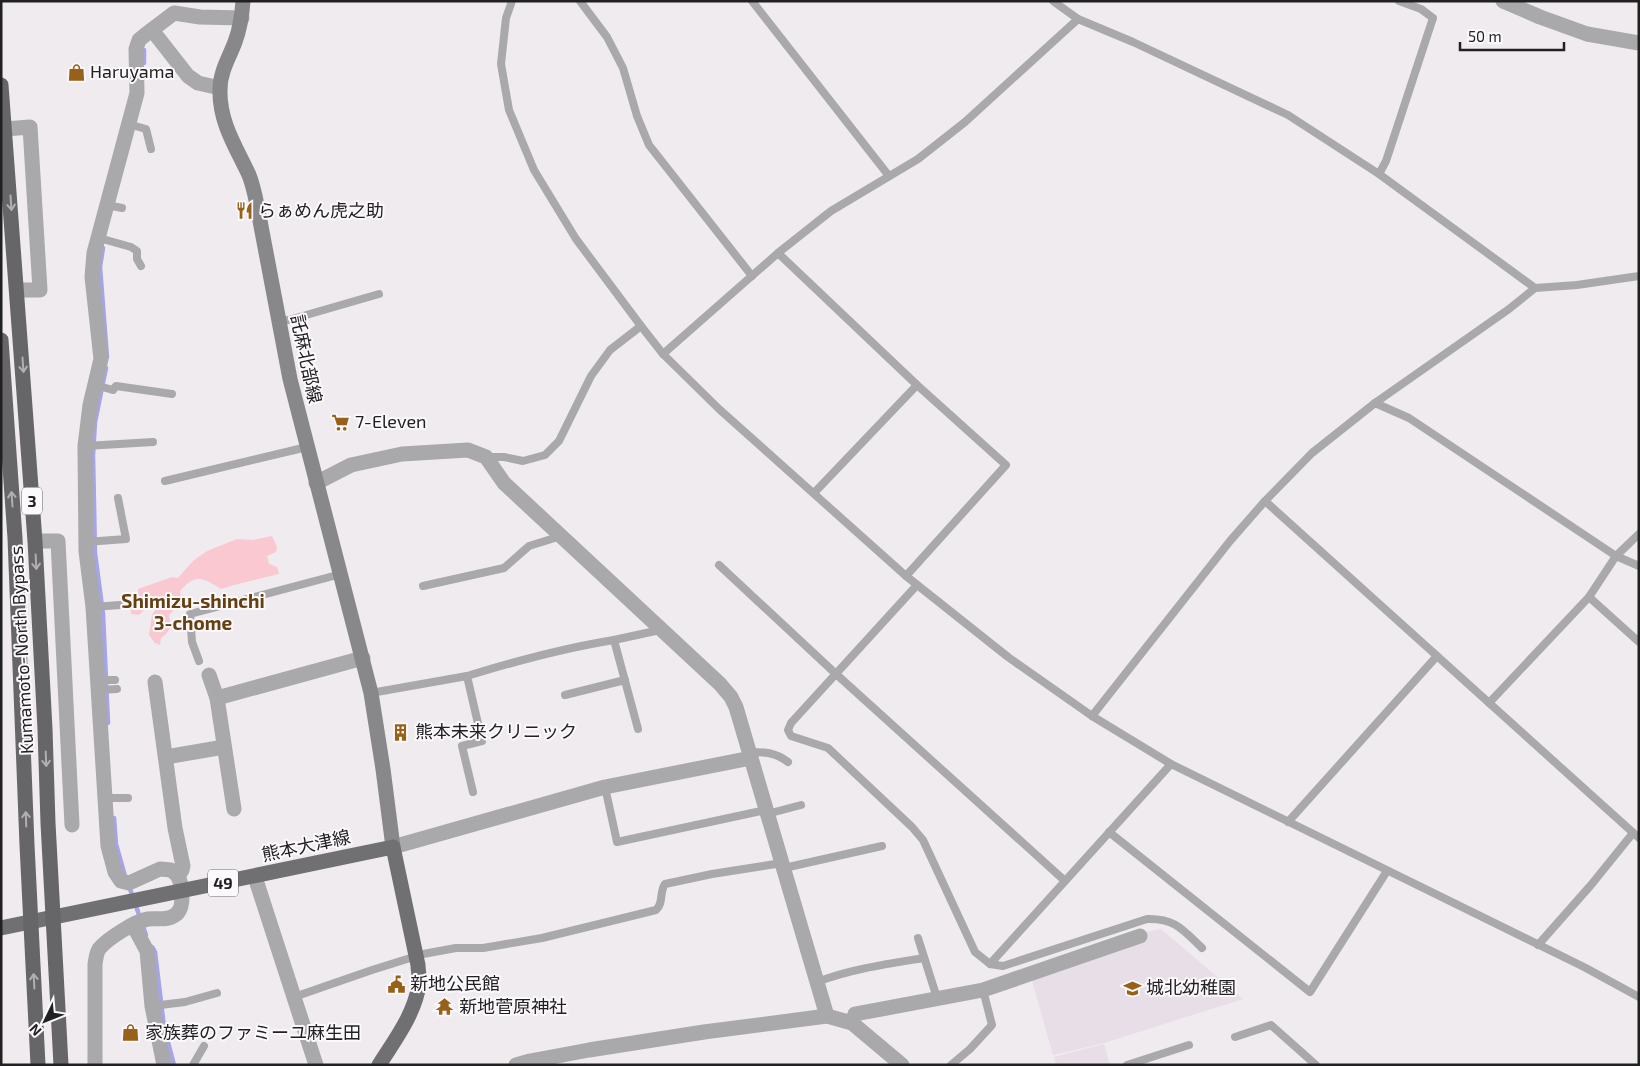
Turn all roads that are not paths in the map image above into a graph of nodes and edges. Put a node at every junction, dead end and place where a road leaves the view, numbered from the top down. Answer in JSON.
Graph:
{"nodes":[{"id":1,"x":243,"y":1,"type":"edge"},
{"id":2,"x":512,"y":1,"type":"edge"},
{"id":3,"x":580,"y":1,"type":"edge"},
{"id":4,"x":752,"y":1,"type":"edge"},
{"id":5,"x":1054,"y":1,"type":"edge"},
{"id":6,"x":1400,"y":1,"type":"edge"},
{"id":7,"x":1503,"y":1,"type":"edge"},
{"id":8,"x":242,"y":18,"type":"junction"},
{"id":9,"x":1078,"y":19,"type":"junction"},
{"id":10,"x":152,"y":30,"type":"junction"},
{"id":11,"x":1639,"y":43,"type":"edge"},
{"id":12,"x":1,"y":85,"type":"edge"},
{"id":13,"x":220,"y":88,"type":"junction"},
{"id":14,"x":133,"y":125,"type":"junction"},
{"id":15,"x":5,"y":128,"type":"junction"},
{"id":16,"x":151,"y":148,"type":"dead end"},
{"id":17,"x":1379,"y":174,"type":"junction"},
{"id":18,"x":889,"y":176,"type":"junction"},
{"id":19,"x":104,"y":239,"type":"junction"},
{"id":20,"x":778,"y":253,"type":"junction"},
{"id":21,"x":141,"y":266,"type":"dead end"},
{"id":22,"x":752,"y":276,"type":"junction"},
{"id":23,"x":1639,"y":276,"type":"edge"},
{"id":24,"x":1535,"y":288,"type":"junction"},
{"id":25,"x":18,"y":290,"type":"junction"},
{"id":26,"x":379,"y":294,"type":"dead end"},
{"id":27,"x":279,"y":321,"type":"junction"},
{"id":28,"x":641,"y":326,"type":"junction"},
{"id":29,"x":1,"y":340,"type":"edge"},
{"id":30,"x":663,"y":354,"type":"junction"},
{"id":31,"x":917,"y":385,"type":"junction"},
{"id":32,"x":101,"y":387,"type":"junction"},
{"id":33,"x":172,"y":394,"type":"dead end"},
{"id":34,"x":1375,"y":403,"type":"junction"},
{"id":35,"x":152,"y":442,"type":"dead end"},
{"id":36,"x":91,"y":446,"type":"junction"},
{"id":37,"x":307,"y":447,"type":"junction"},
{"id":38,"x":486,"y":457,"type":"junction"},
{"id":39,"x":165,"y":482,"type":"dead end"},
{"id":40,"x":316,"y":483,"type":"junction"},
{"id":41,"x":814,"y":493,"type":"junction"},
{"id":42,"x":118,"y":498,"type":"dead end"},
{"id":43,"x":1265,"y":501,"type":"junction"},
{"id":44,"x":1639,"y":534,"type":"edge"},
{"id":45,"x":561,"y":536,"type":"junction"},
{"id":46,"x":35,"y":541,"type":"junction"},
{"id":47,"x":92,"y":542,"type":"junction"},
{"id":48,"x":1616,"y":556,"type":"junction"},
{"id":49,"x":719,"y":565,"type":"dead end"},
{"id":50,"x":1639,"y":566,"type":"edge"},
{"id":51,"x":341,"y":574,"type":"junction"},
{"id":52,"x":906,"y":576,"type":"junction"},
{"id":53,"x":917,"y":585,"type":"junction"},
{"id":54,"x":423,"y":586,"type":"dead end"},
{"id":55,"x":1589,"y":597,"type":"junction"},
{"id":56,"x":120,"y":604,"type":"dead end"},
{"id":57,"x":99,"y":607,"type":"junction"},
{"id":58,"x":660,"y":630,"type":"junction"},
{"id":59,"x":614,"y":640,"type":"junction"},
{"id":60,"x":1639,"y":642,"type":"edge"},
{"id":61,"x":1437,"y":656,"type":"junction"},
{"id":62,"x":363,"y":658,"type":"junction"},
{"id":63,"x":199,"y":661,"type":"dead end"},
{"id":64,"x":836,"y":674,"type":"junction"},
{"id":65,"x":209,"y":675,"type":"dead end"},
{"id":66,"x":467,"y":676,"type":"junction"},
{"id":67,"x":625,"y":680,"type":"junction"},
{"id":68,"x":155,"y":682,"type":"dead end"},
{"id":69,"x":371,"y":693,"type":"junction"},
{"id":70,"x":565,"y":695,"type":"dead end"},
{"id":71,"x":217,"y":698,"type":"junction"},
{"id":72,"x":1489,"y":703,"type":"junction"},
{"id":73,"x":1092,"y":716,"type":"junction"},
{"id":74,"x":68,"y":728,"type":"junction"},
{"id":75,"x":45,"y":729,"type":"junction"},
{"id":76,"x":638,"y":729,"type":"dead end"},
{"id":77,"x":224,"y":747,"type":"junction"},
{"id":78,"x":750,"y":755,"type":"junction"},
{"id":79,"x":166,"y":757,"type":"junction"},
{"id":80,"x":788,"y":762,"type":"dead end"},
{"id":81,"x":1171,"y":764,"type":"junction"},
{"id":82,"x":604,"y":787,"type":"junction"},
{"id":83,"x":473,"y":792,"type":"dead end"},
{"id":84,"x":111,"y":798,"type":"junction"},
{"id":85,"x":128,"y":798,"type":"dead end"},
{"id":86,"x":802,"y":805,"type":"dead end"},
{"id":87,"x":234,"y":809,"type":"dead end"},
{"id":88,"x":767,"y":812,"type":"junction"},
{"id":89,"x":1288,"y":822,"type":"junction"},
{"id":90,"x":72,"y":824,"type":"dead end"},
{"id":91,"x":1109,"y":832,"type":"junction"},
{"id":92,"x":1636,"y":836,"type":"edge"},
{"id":93,"x":882,"y":846,"type":"dead end"},
{"id":94,"x":393,"y":847,"type":"junction"},
{"id":95,"x":783,"y":865,"type":"junction"},
{"id":96,"x":1387,"y":871,"type":"junction"},
{"id":97,"x":178,"y":876,"type":"junction"},
{"id":98,"x":255,"y":877,"type":"junction"},
{"id":99,"x":1065,"y":881,"type":"junction"},
{"id":100,"x":181,"y":892,"type":"junction"},
{"id":101,"x":54,"y":917,"type":"junction"},
{"id":102,"x":31,"y":921,"type":"junction"},
{"id":103,"x":133,"y":925,"type":"junction"},
{"id":104,"x":1,"y":928,"type":"edge"},
{"id":105,"x":1140,"y":936,"type":"dead end"},
{"id":106,"x":918,"y":938,"type":"dead end"},
{"id":107,"x":1538,"y":945,"type":"junction"},
{"id":108,"x":1202,"y":948,"type":"dead end"},
{"id":109,"x":416,"y":957,"type":"junction"},
{"id":110,"x":924,"y":958,"type":"junction"},
{"id":111,"x":990,"y":964,"type":"junction"},
{"id":112,"x":817,"y":982,"type":"junction"},
{"id":113,"x":983,"y":990,"type":"junction"},
{"id":114,"x":217,"y":993,"type":"dead end"},
{"id":115,"x":294,"y":997,"type":"junction"},
{"id":116,"x":1639,"y":997,"type":"edge"},
{"id":117,"x":937,"y":998,"type":"junction"},
{"id":118,"x":159,"y":1005,"type":"junction"},
{"id":119,"x":827,"y":1016,"type":"junction"},
{"id":120,"x":852,"y":1023,"type":"junction"},
{"id":121,"x":1235,"y":1037,"type":"dead end"},
{"id":122,"x":1189,"y":1045,"type":"dead end"},
{"id":123,"x":204,"y":1046,"type":"dead end"},
{"id":124,"x":590,"y":1058,"type":"edge"},
{"id":125,"x":38,"y":1065,"type":"edge"},
{"id":126,"x":61,"y":1065,"type":"edge"},
{"id":127,"x":95,"y":1065,"type":"edge"},
{"id":128,"x":164,"y":1065,"type":"edge"},
{"id":129,"x":193,"y":1065,"type":"edge"},
{"id":130,"x":316,"y":1065,"type":"edge"},
{"id":131,"x":379,"y":1065,"type":"edge"},
{"id":132,"x":516,"y":1065,"type":"edge"},
{"id":133,"x":902,"y":1065,"type":"edge"},
{"id":134,"x":951,"y":1065,"type":"edge"},
{"id":135,"x":1127,"y":1065,"type":"edge"},
{"id":136,"x":1316,"y":1065,"type":"edge"}],
"edges":[{"from":1,"to":8,"type":"main road","name":"託麻北部線"},
{"from":2,"to":28,"type":"lane"},
{"from":3,"to":22,"type":"lane"},
{"from":4,"to":18,"type":"lane"},
{"from":5,"to":9,"type":"lane"},
{"from":6,"to":17,"type":"lane"},
{"from":7,"to":11,"type":"street"},
{"from":8,"to":10,"type":"street"},
{"from":8,"to":13,"type":"main road","name":"託麻北部線"},
{"from":9,"to":17,"type":"lane"},
{"from":9,"to":18,"type":"lane"},
{"from":10,"to":13,"type":"street"},
{"from":10,"to":14,"type":"street"},
{"from":12,"to":15,"type":"highway","name":"Kumamoto-North Bypass","number":"3"},
{"from":13,"to":27,"type":"main road","name":"託麻北部線"},
{"from":14,"to":16,"type":"lane"},
{"from":14,"to":19,"type":"street"},
{"from":15,"to":25,"type":"highway","name":"Kumamoto-North Bypass","number":"3","one_way":true},
{"from":15,"to":25,"type":"street"},
{"from":17,"to":24,"type":"lane"},
{"from":18,"to":20,"type":"lane"},
{"from":19,"to":21,"type":"lane"},
{"from":19,"to":32,"type":"street"},
{"from":20,"to":22,"type":"lane"},
{"from":20,"to":31,"type":"lane"},
{"from":22,"to":30,"type":"lane"},
{"from":23,"to":24,"type":"lane"},
{"from":24,"to":34,"type":"lane"},
{"from":25,"to":46,"type":"highway","name":"Kumamoto-North Bypass","number":"3","one_way":true},
{"from":26,"to":27,"type":"lane"},
{"from":27,"to":37,"type":"main road","name":"託麻北部線"},
{"from":28,"to":30,"type":"lane"},
{"from":28,"to":38,"type":"lane"},
{"from":102,"to":29,"type":"highway","name":"Kumamoto-North Bypass","number":"3","one_way":true},
{"from":30,"to":41,"type":"lane"},
{"from":31,"to":41,"type":"lane"},
{"from":31,"to":52,"type":"lane"},
{"from":32,"to":33,"type":"lane"},
{"from":32,"to":36,"type":"street"},
{"from":34,"to":43,"type":"lane"},
{"from":34,"to":48,"type":"lane"},
{"from":35,"to":36,"type":"lane"},
{"from":36,"to":47,"type":"street"},
{"from":37,"to":39,"type":"lane"},
{"from":37,"to":40,"type":"main road","name":"託麻北部線"},
{"from":38,"to":40,"type":"street"},
{"from":38,"to":45,"type":"street"},
{"from":40,"to":51,"type":"main road","name":"託麻北部線"},
{"from":41,"to":52,"type":"lane"},
{"from":42,"to":47,"type":"lane"},
{"from":43,"to":61,"type":"lane"},
{"from":43,"to":73,"type":"lane"},
{"from":44,"to":48,"type":"lane"},
{"from":45,"to":54,"type":"lane"},
{"from":45,"to":58,"type":"street"},
{"from":46,"to":74,"type":"street"},
{"from":46,"to":75,"type":"highway","name":"Kumamoto-North Bypass","number":"3","one_way":true},
{"from":47,"to":57,"type":"street"},
{"from":48,"to":50,"type":"lane"},
{"from":48,"to":55,"type":"lane"},
{"from":49,"to":64,"type":"lane"},
{"from":51,"to":62,"type":"main road","name":"託麻北部線"},
{"from":51,"to":63,"type":"lane"},
{"from":52,"to":53,"type":"lane"},
{"from":53,"to":64,"type":"lane"},
{"from":53,"to":73,"type":"lane"},
{"from":55,"to":60,"type":"lane"},
{"from":55,"to":72,"type":"lane"},
{"from":56,"to":57,"type":"lane"},
{"from":57,"to":84,"type":"street"},
{"from":58,"to":59,"type":"lane"},
{"from":58,"to":78,"type":"street"},
{"from":59,"to":66,"type":"lane"},
{"from":59,"to":67,"type":"lane"},
{"from":61,"to":72,"type":"lane"},
{"from":61,"to":89,"type":"lane"},
{"from":62,"to":69,"type":"main road","name":"託麻北部線"},
{"from":62,"to":71,"type":"street"},
{"from":64,"to":99,"type":"lane"},
{"from":64,"to":111,"type":"lane"},
{"from":65,"to":71,"type":"street"},
{"from":66,"to":69,"type":"lane"},
{"from":66,"to":83,"type":"lane"},
{"from":67,"to":70,"type":"lane"},
{"from":67,"to":76,"type":"lane"},
{"from":68,"to":79,"type":"street"},
{"from":69,"to":94,"type":"main road","name":"託麻北部線"},
{"from":71,"to":77,"type":"street"},
{"from":72,"to":92,"type":"lane"},
{"from":73,"to":81,"type":"lane"},
{"from":74,"to":75,"type":"street"},
{"from":74,"to":90,"type":"street"},
{"from":75,"to":101,"type":"highway","name":"Kumamoto-North Bypass","number":"3","one_way":true},
{"from":77,"to":79,"type":"street"},
{"from":77,"to":87,"type":"street"},
{"from":78,"to":80,"type":"lane"},
{"from":78,"to":82,"type":"street"},
{"from":78,"to":88,"type":"street"},
{"from":79,"to":97,"type":"street"},
{"from":81,"to":89,"type":"lane"},
{"from":81,"to":91,"type":"lane"},
{"from":82,"to":88,"type":"lane"},
{"from":82,"to":94,"type":"street"},
{"from":84,"to":85,"type":"lane"},
{"from":84,"to":97,"type":"street"},
{"from":86,"to":88,"type":"lane"},
{"from":88,"to":95,"type":"street"},
{"from":89,"to":96,"type":"lane"},
{"from":91,"to":96,"type":"lane"},
{"from":91,"to":99,"type":"lane"},
{"from":92,"to":107,"type":"lane"},
{"from":93,"to":95,"type":"lane"},
{"from":94,"to":98,"type":"main road","name":"熊本大津線","number":"49"},
{"from":94,"to":109,"type":"main road"},
{"from":95,"to":109,"type":"lane"},
{"from":95,"to":112,"type":"street"},
{"from":96,"to":107,"type":"lane"},
{"from":97,"to":100,"type":"street"},
{"from":98,"to":100,"type":"main road","name":"熊本大津線","number":"49"},
{"from":98,"to":115,"type":"street"},
{"from":99,"to":111,"type":"lane"},
{"from":100,"to":101,"type":"main road","name":"熊本大津線","number":"49"},
{"from":100,"to":103,"type":"street"},
{"from":101,"to":102,"type":"main road","name":"熊本大津線","number":"49"},
{"from":101,"to":126,"type":"highway","name":"Kumamoto-North Bypass","number":"3"},
{"from":102,"to":104,"type":"main road","name":"熊本大津線","number":"49"},
{"from":125,"to":102,"type":"highway","name":"Kumamoto-North Bypass","number":"3","one_way":true},
{"from":103,"to":118,"type":"street"},
{"from":103,"to":127,"type":"street"},
{"from":105,"to":113,"type":"street"},
{"from":106,"to":110,"type":"lane"},
{"from":107,"to":116,"type":"lane"},
{"from":108,"to":111,"type":"lane"},
{"from":109,"to":115,"type":"lane"},
{"from":109,"to":131,"type":"main road"},
{"from":110,"to":112,"type":"lane"},
{"from":110,"to":117,"type":"lane"},
{"from":112,"to":119,"type":"street"},
{"from":113,"to":117,"type":"street"},
{"from":113,"to":134,"type":"lane"},
{"from":114,"to":118,"type":"lane"},
{"from":115,"to":130,"type":"street"},
{"from":117,"to":120,"type":"street"},
{"from":118,"to":128,"type":"street"},
{"from":119,"to":120,"type":"street"},
{"from":119,"to":124,"type":"street"},
{"from":120,"to":133,"type":"street"},
{"from":121,"to":136,"type":"lane"},
{"from":122,"to":135,"type":"lane"},
{"from":123,"to":129,"type":"lane"},
{"from":124,"to":132,"type":"street"}]}
